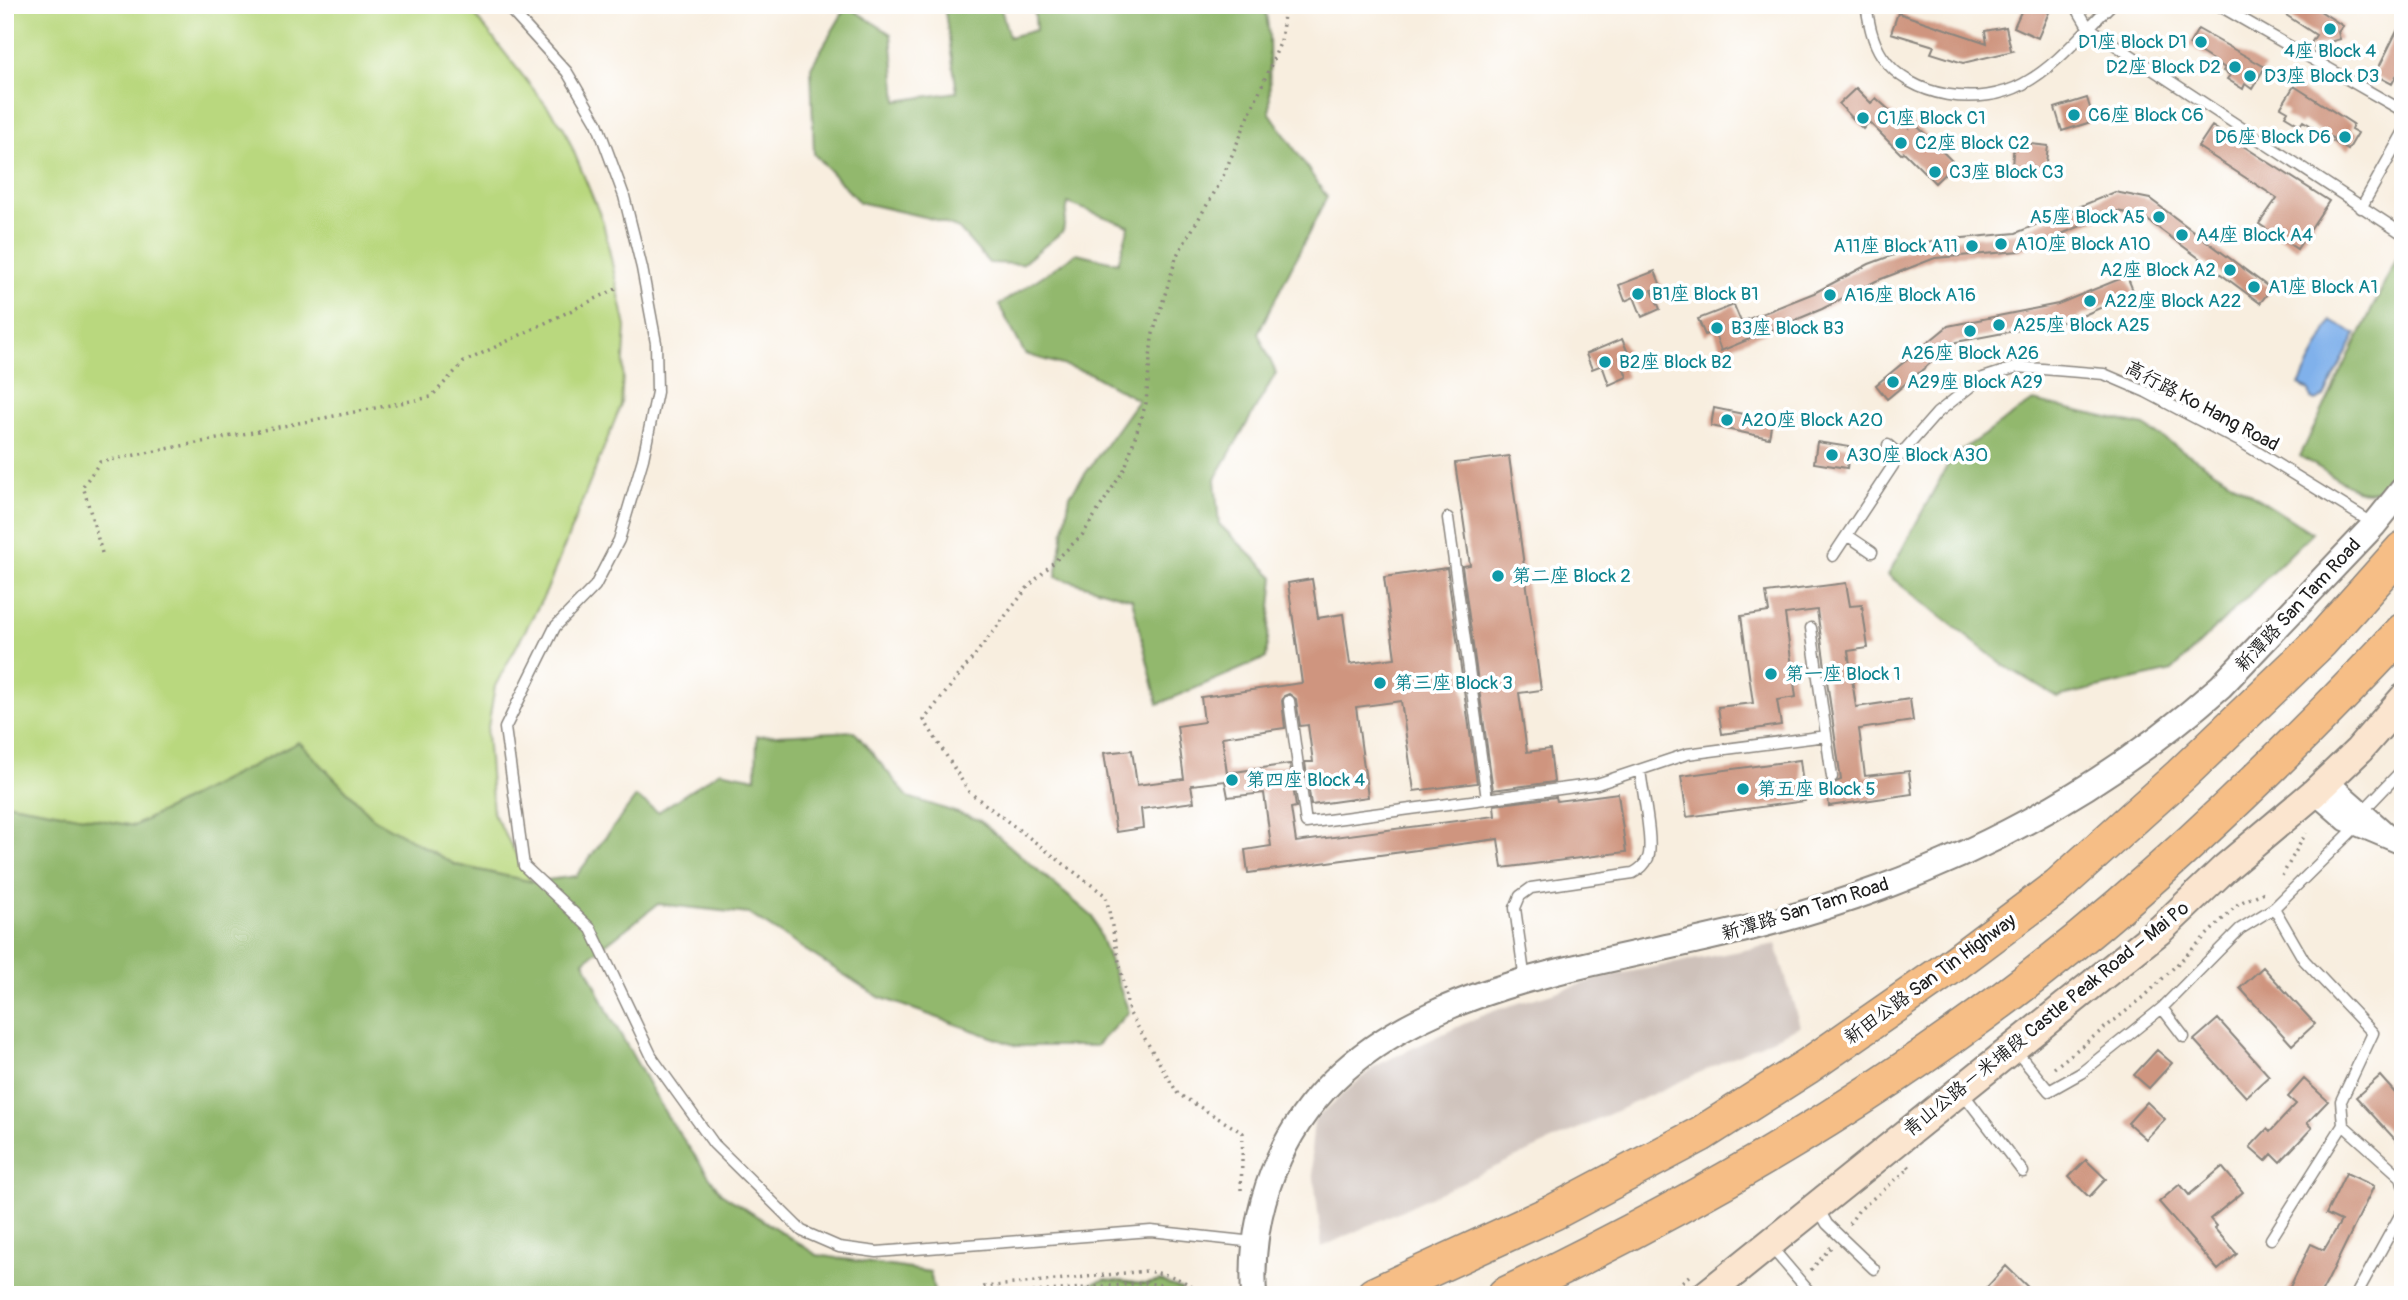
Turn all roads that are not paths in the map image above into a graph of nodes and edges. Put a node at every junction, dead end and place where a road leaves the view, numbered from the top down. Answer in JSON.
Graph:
{"nodes":[{"id":1,"x":506,"y":5,"type":"edge"},
{"id":2,"x":1866,"y":5,"type":"edge"},
{"id":3,"x":2075,"y":5,"type":"edge"},
{"id":4,"x":2111,"y":5,"type":"edge"},
{"id":5,"x":2218,"y":5,"type":"edge"},
{"id":6,"x":2088,"y":27,"type":"junction"},
{"id":7,"x":2403,"y":111,"type":"edge"},
{"id":8,"x":2403,"y":133,"type":"edge"},
{"id":9,"x":2361,"y":208,"type":"junction"},
{"id":10,"x":2403,"y":234,"type":"edge"},
{"id":11,"x":1888,"y":445,"type":"dead end"},
{"id":12,"x":1900,"y":455,"type":"junction"},
{"id":13,"x":2403,"y":489,"type":"edge"},
{"id":14,"x":1448,"y":518,"type":"dead end"},
{"id":15,"x":2374,"y":525,"type":"junction"},
{"id":16,"x":1847,"y":535,"type":"junction"},
{"id":17,"x":2403,"y":549,"type":"edge"},
{"id":18,"x":1872,"y":552,"type":"dead end"},
{"id":19,"x":1833,"y":556,"type":"dead end"},
{"id":20,"x":1811,"y":628,"type":"dead end"},
{"id":21,"x":2403,"y":631,"type":"edge"},
{"id":22,"x":2403,"y":699,"type":"edge"},
{"id":23,"x":1289,"y":701,"type":"dead end"},
{"id":24,"x":1826,"y":736,"type":"junction"},
{"id":25,"x":2403,"y":769,"type":"edge"},
{"id":26,"x":1640,"y":770,"type":"junction"},
{"id":27,"x":1832,"y":777,"type":"dead end"},
{"id":28,"x":2320,"y":787,"type":"junction"},
{"id":29,"x":1487,"y":799,"type":"junction"},
{"id":30,"x":2359,"y":819,"type":"junction"},
{"id":31,"x":2402,"y":845,"type":"edge"},
{"id":32,"x":2274,"y":908,"type":"junction"},
{"id":33,"x":1525,"y":981,"type":"junction"},
{"id":34,"x":2162,"y":1008,"type":"junction"},
{"id":35,"x":2183,"y":1037,"type":"dead end"},
{"id":36,"x":2013,"y":1048,"type":"junction"},
{"id":37,"x":1961,"y":1090,"type":"junction"},
{"id":38,"x":2343,"y":1125,"type":"junction"},
{"id":39,"x":2023,"y":1172,"type":"dead end"},
{"id":40,"x":2403,"y":1185,"type":"edge"},
{"id":41,"x":1816,"y":1206,"type":"junction"},
{"id":42,"x":2403,"y":1210,"type":"edge"},
{"id":43,"x":2272,"y":1239,"type":"dead end"},
{"id":44,"x":1246,"y":1241,"type":"junction"},
{"id":45,"x":1768,"y":1243,"type":"junction"},
{"id":46,"x":1874,"y":1269,"type":"dead end"},
{"id":47,"x":1254,"y":1295,"type":"edge"},
{"id":48,"x":1374,"y":1295,"type":"edge"},
{"id":49,"x":1505,"y":1295,"type":"edge"},
{"id":50,"x":1706,"y":1295,"type":"edge"},
{"id":51,"x":1812,"y":1295,"type":"edge"},
{"id":52,"x":2356,"y":1295,"type":"edge"}],
"edges":[{"from":1,"to":44,"type":"lane"},
{"from":2,"to":6,"type":"lane"},
{"from":3,"to":6,"type":"lane"},
{"from":4,"to":6,"type":"lane"},
{"from":5,"to":7,"type":"lane"},
{"from":6,"to":9,"type":"lane"},
{"from":8,"to":9,"type":"lane"},
{"from":9,"to":10,"type":"lane"},
{"from":11,"to":12,"type":"lane"},
{"from":12,"to":15,"type":"lane","name":"高行路 Ko Hang Road"},
{"from":12,"to":16,"type":"lane","name":"高行路 Ko Hang Road"},
{"from":13,"to":15,"type":"street","name":"新潭路 San Tam Road"},
{"from":14,"to":29,"type":"lane"},
{"from":15,"to":33,"type":"street","name":"新潭路 San Tam Road"},
{"from":16,"to":18,"type":"lane"},
{"from":16,"to":19,"type":"lane","name":"高行路 Ko Hang Road"},
{"from":17,"to":48,"type":"highway","name":"新田公路 San Tin Highway"},
{"from":20,"to":24,"type":"lane"},
{"from":21,"to":49,"type":"highway"},
{"from":22,"to":28,"type":"main road","name":"青山公路－米埔段 Castle Peak Road – Mai Po"},
{"from":23,"to":29,"type":"lane"},
{"from":24,"to":26,"type":"lane"},
{"from":24,"to":27,"type":"lane"},
{"from":25,"to":30,"type":"lane"},
{"from":26,"to":29,"type":"lane"},
{"from":26,"to":33,"type":"lane"},
{"from":28,"to":30,"type":"street"},
{"from":28,"to":36,"type":"main road","name":"青山公路－米埔段 Castle Peak Road – Mai Po"},
{"from":30,"to":31,"type":"street"},
{"from":30,"to":32,"type":"lane"},
{"from":32,"to":34,"type":"lane"},
{"from":32,"to":38,"type":"lane"},
{"from":33,"to":44,"type":"street","name":"新潭路 San Tam Road"},
{"from":34,"to":35,"type":"lane"},
{"from":34,"to":36,"type":"lane"},
{"from":36,"to":37,"type":"main road","name":"青山公路－米埔段 Castle Peak Road – Mai Po"},
{"from":37,"to":39,"type":"lane"},
{"from":37,"to":41,"type":"main road","name":"青山公路－米埔段 Castle Peak Road – Mai Po"},
{"from":38,"to":40,"type":"lane"},
{"from":38,"to":43,"type":"lane"},
{"from":41,"to":45,"type":"main road","name":"青山公路－米埔段 Castle Peak Road – Mai Po"},
{"from":41,"to":46,"type":"lane"},
{"from":42,"to":52,"type":"lane"},
{"from":44,"to":47,"type":"street","name":"新潭路 San Tam Road"},
{"from":45,"to":50,"type":"main road","name":"青山公路－米埔段 Castle Peak Road – Mai Po"},
{"from":45,"to":51,"type":"lane"}]}
